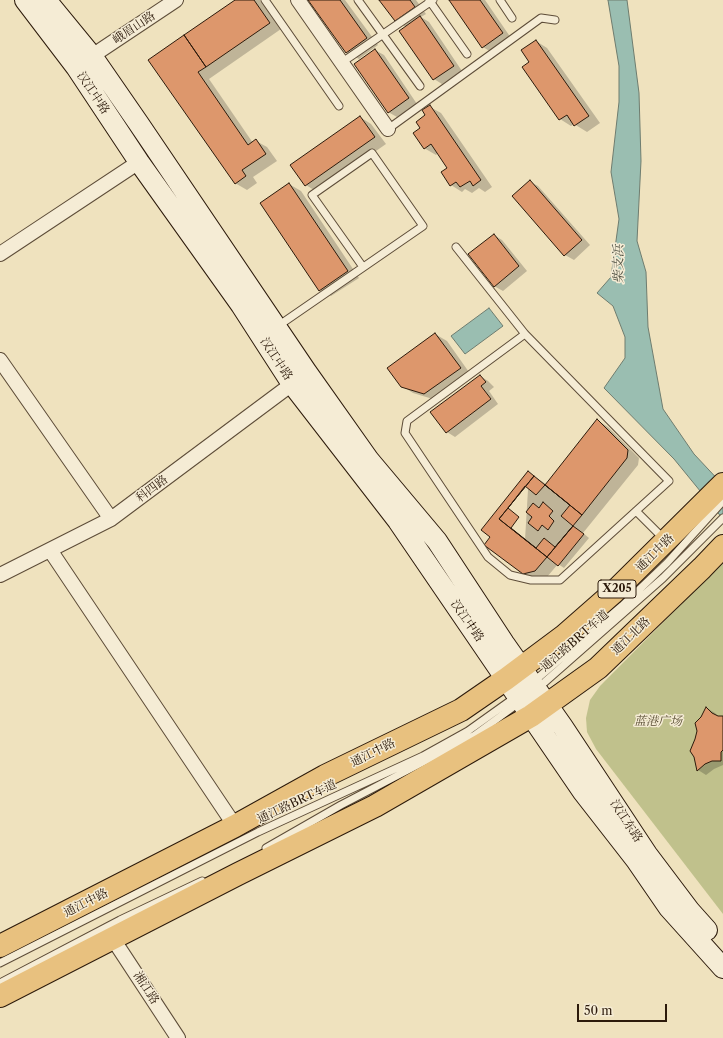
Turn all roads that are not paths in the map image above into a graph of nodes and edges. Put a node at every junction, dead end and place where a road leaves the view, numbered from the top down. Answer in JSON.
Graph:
{"nodes":[{"id":1,"x":25,"y":0,"type":"edge"},
{"id":2,"x":46,"y":0,"type":"edge"},
{"id":3,"x":176,"y":0,"type":"edge"},
{"id":4,"x":265,"y":0,"type":"edge"},
{"id":5,"x":298,"y":0,"type":"edge"},
{"id":6,"x":358,"y":0,"type":"edge"},
{"id":7,"x":500,"y":0,"type":"edge"},
{"id":8,"x":431,"y":1,"type":"edge"},
{"id":9,"x":512,"y":18,"type":"dead end"},
{"id":10,"x":555,"y":20,"type":"dead end"},
{"id":11,"x":383,"y":35,"type":"junction"},
{"id":12,"x":467,"y":54,"type":"dead end"},
{"id":13,"x":92,"y":56,"type":"junction"},
{"id":14,"x":341,"y":63,"type":"junction"},
{"id":15,"x":420,"y":86,"type":"dead end"},
{"id":16,"x":339,"y":106,"type":"dead end"},
{"id":17,"x":388,"y":129,"type":"joint"},
{"id":18,"x":139,"y":162,"type":"junction"},
{"id":19,"x":456,"y":247,"type":"dead end"},
{"id":20,"x":0,"y":254,"type":"edge"},
{"id":21,"x":363,"y":267,"type":"junction"},
{"id":22,"x":277,"y":327,"type":"junction"},
{"id":23,"x":525,"y":334,"type":"junction"},
{"id":24,"x":0,"y":360,"type":"edge"},
{"id":25,"x":292,"y":384,"type":"junction"},
{"id":26,"x":723,"y":484,"type":"edge"},
{"id":27,"x":714,"y":505,"type":"edge"},
{"id":28,"x":636,"y":511,"type":"junction"},
{"id":29,"x":111,"y":519,"type":"junction"},
{"id":30,"x":721,"y":520,"type":"edge"},
{"id":31,"x":667,"y":541,"type":"junction"},
{"id":32,"x":723,"y":546,"type":"edge"},
{"id":33,"x":50,"y":550,"type":"junction"},
{"id":34,"x":0,"y":575,"type":"edge"},
{"id":35,"x":527,"y":692,"type":"junction"},
{"id":36,"x":235,"y":826,"type":"junction"},
{"id":37,"x":262,"y":850,"type":"dead end"},
{"id":38,"x":223,"y":873,"type":"dead end"},
{"id":39,"x":209,"y":877,"type":"dead end"},
{"id":40,"x":113,"y":939,"type":"junction"},
{"id":41,"x":0,"y":946,"type":"edge"},
{"id":42,"x":723,"y":948,"type":"edge"},
{"id":43,"x":0,"y":963,"type":"edge"},
{"id":44,"x":723,"y":968,"type":"edge"},
{"id":45,"x":0,"y":982,"type":"edge"},
{"id":46,"x":0,"y":996,"type":"edge"},
{"id":47,"x":178,"y":1038,"type":"edge"}],
"edges":[{"from":1,"to":18,"type":"main road","name":"汉江中路"},
{"from":2,"to":13,"type":"main road","name":"汉江中路"},
{"from":3,"to":13,"type":"street","name":"峨眉山路"},
{"from":4,"to":16,"type":"lane"},
{"from":5,"to":14,"type":"street"},
{"from":6,"to":11,"type":"lane"},
{"from":7,"to":9,"type":"lane"},
{"from":8,"to":11,"type":"lane"},
{"from":8,"to":12,"type":"lane"},
{"from":10,"to":17,"type":"lane"},
{"from":11,"to":14,"type":"lane"},
{"from":11,"to":15,"type":"lane"},
{"from":13,"to":22,"type":"main road","name":"汉江中路"},
{"from":14,"to":17,"type":"street"},
{"from":18,"to":20,"type":"street"},
{"from":18,"to":25,"type":"main road","name":"汉江中路"},
{"from":19,"to":23,"type":"lane"},
{"from":21,"to":21,"type":"lane"},
{"from":21,"to":22,"type":"lane"},
{"from":22,"to":35,"type":"main road","name":"汉江中路"},
{"from":23,"to":28,"type":"lane"},
{"from":23,"to":28,"type":"lane"},
{"from":24,"to":29,"type":"street"},
{"from":25,"to":29,"type":"street","name":"科四路"},
{"from":25,"to":35,"type":"main road","name":"汉江中路"},
{"from":26,"to":27,"type":"main road","number":"X205"},
{"from":27,"to":31,"type":"main road","name":"通江中路","number":"X205"},
{"from":27,"to":35,"type":"lane","name":"通江路BRT车道"},
{"from":28,"to":31,"type":"lane"},
{"from":29,"to":33,"type":"street","name":"科四路"},
{"from":30,"to":35,"type":"lane","name":"通江路BRT车道"},
{"from":31,"to":35,"type":"main road","name":"通江中路","number":"X205"},
{"from":32,"to":35,"type":"main road","name":"通江北路"},
{"from":33,"to":34,"type":"street","name":"科四路"},
{"from":33,"to":36,"type":"street"},
{"from":35,"to":36,"type":"main road","name":"通江中路"},
{"from":35,"to":37,"type":"lane","name":"通江路BRT车道"},
{"from":35,"to":40,"type":"main road","name":"通江中路"},
{"from":35,"to":42,"type":"main road","name":"汉江东路"},
{"from":35,"to":43,"type":"lane","name":"通江路BRT车道"},
{"from":35,"to":44,"type":"main road","name":"汉江东路"},
{"from":36,"to":41,"type":"main road","name":"通江中路"},
{"from":38,"to":40,"type":"lane"},
{"from":39,"to":45,"type":"lane"},
{"from":40,"to":46,"type":"main road","name":"通江中路"},
{"from":40,"to":47,"type":"street","name":"湘江路"}]}
